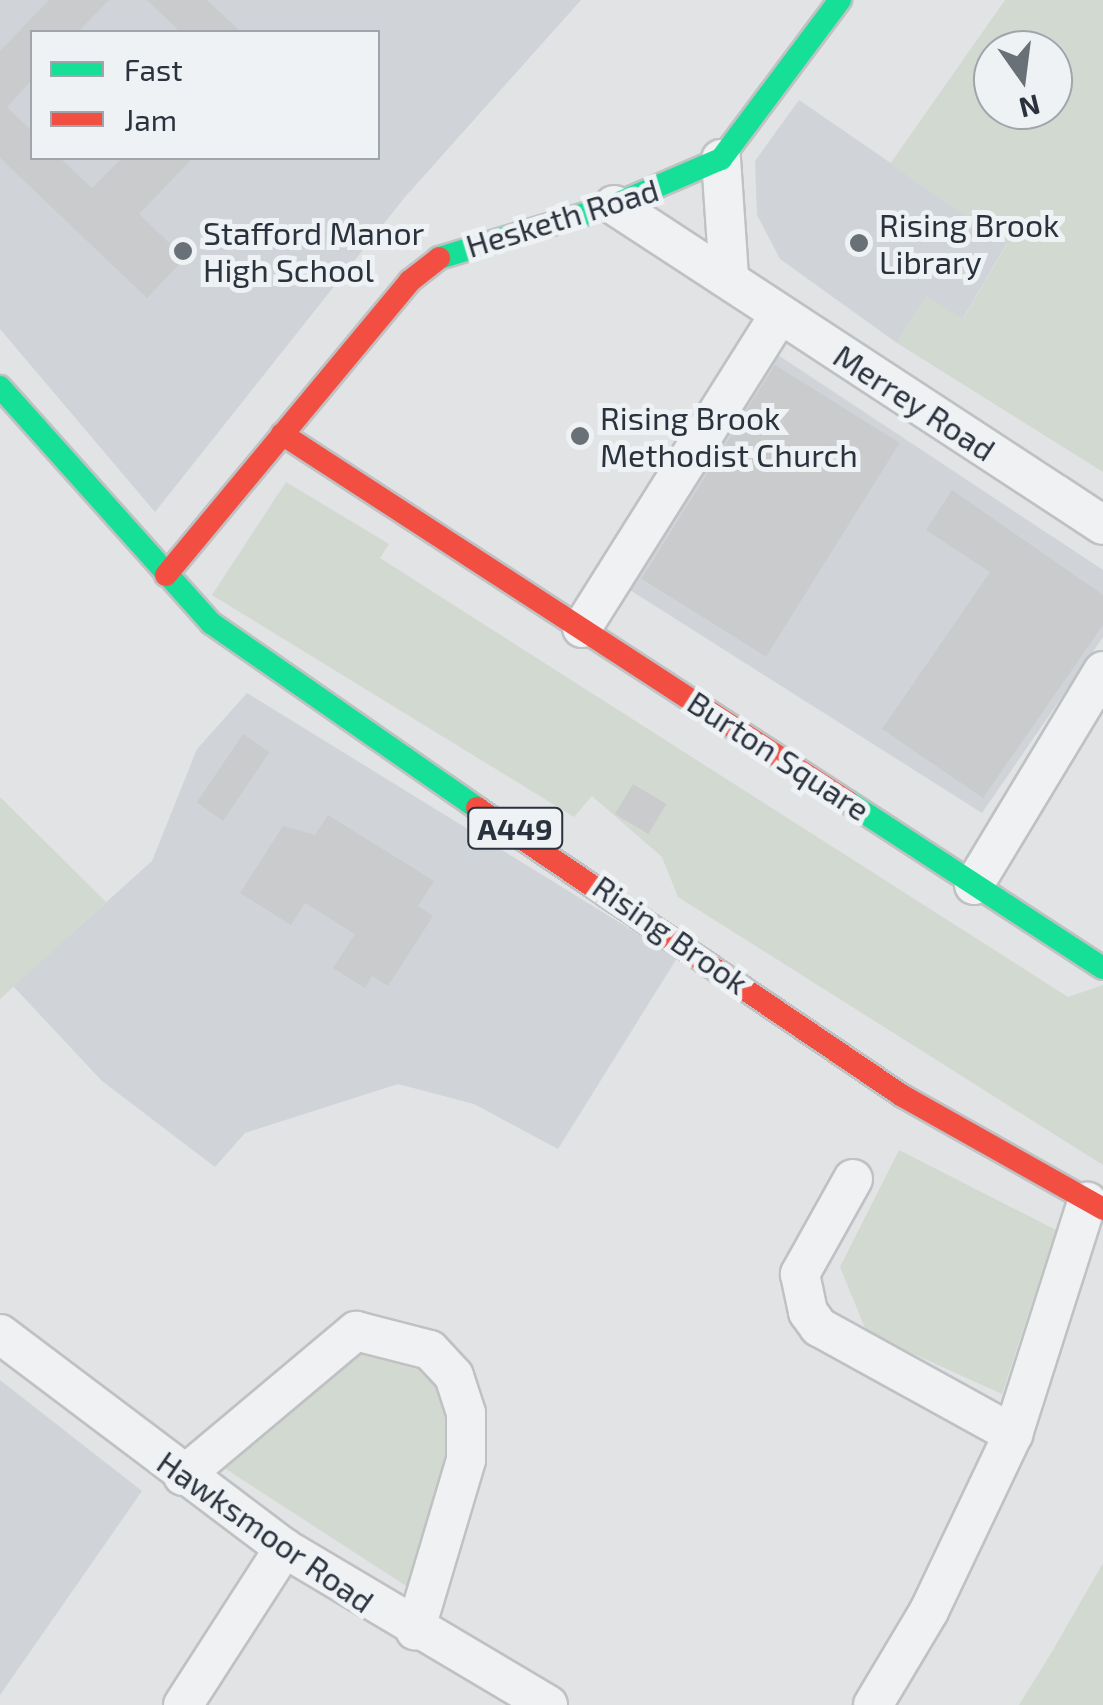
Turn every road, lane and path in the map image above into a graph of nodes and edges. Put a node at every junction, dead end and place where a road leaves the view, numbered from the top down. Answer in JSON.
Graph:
{"nodes":[{"id":1,"x":840,"y":0,"type":"edge"},
{"id":2,"x":722,"y":159,"type":"junction"},
{"id":3,"x":614,"y":206,"type":"junction"},
{"id":4,"x":728,"y":277,"type":"junction"},
{"id":5,"x":780,"y":314,"type":"junction"},
{"id":6,"x":0,"y":387,"type":"edge"},
{"id":7,"x":282,"y":434,"type":"junction"},
{"id":8,"x":1103,"y":525,"type":"edge"},
{"id":9,"x":166,"y":575,"type":"junction"},
{"id":10,"x":582,"y":628,"type":"junction"},
{"id":11,"x":1103,"y":671,"type":"edge"},
{"id":12,"x":974,"y":885,"type":"junction"},
{"id":13,"x":1103,"y":968,"type":"edge"},
{"id":14,"x":853,"y":1180,"type":"dead end"},
{"id":15,"x":1095,"y":1206,"type":"edge"},
{"id":16,"x":0,"y":1334,"type":"edge"},
{"id":17,"x":1013,"y":1434,"type":"junction"},
{"id":18,"x":183,"y":1476,"type":"junction"},
{"id":19,"x":284,"y":1548,"type":"junction"},
{"id":20,"x":415,"y":1632,"type":"junction"},
{"id":21,"x":183,"y":1705,"type":"edge"},
{"id":22,"x":548,"y":1705,"type":"edge"},
{"id":23,"x":873,"y":1705,"type":"edge"}],
"edges":[{"from":1,"to":2,"type":"main road","name":"Hesketh Road"},
{"from":2,"to":3,"type":"main road","name":"Hesketh Road"},
{"from":2,"to":4,"type":"street"},
{"from":3,"to":4,"type":"street","name":"Merrey Road"},
{"from":3,"to":7,"type":"main road","name":"Hesketh Road"},
{"from":4,"to":5,"type":"street","name":"Merrey Road"},
{"from":5,"to":8,"type":"street","name":"Merrey Road"},
{"from":5,"to":10,"type":"street"},
{"from":6,"to":9,"type":"main road","name":"Rising Brook","number":"A449"},
{"from":7,"to":9,"type":"main road","name":"Hesketh Road"},
{"from":7,"to":10,"type":"main road","name":"Burton Square"},
{"from":9,"to":15,"type":"main road","name":"Rising Brook","number":"A449"},
{"from":10,"to":12,"type":"main road","name":"Burton Square"},
{"from":11,"to":12,"type":"street"},
{"from":12,"to":13,"type":"main road","name":"Burton Square"},
{"from":14,"to":17,"type":"street"},
{"from":15,"to":17,"type":"street"},
{"from":16,"to":18,"type":"street","name":"Hawksmoor Road"},
{"from":17,"to":23,"type":"street"},
{"from":18,"to":19,"type":"street","name":"Hawksmoor Road"},
{"from":18,"to":20,"type":"street"},
{"from":19,"to":20,"type":"street","name":"Hawksmoor Road"},
{"from":19,"to":21,"type":"street"},
{"from":20,"to":22,"type":"street","name":"Hawksmoor Road"}]}
